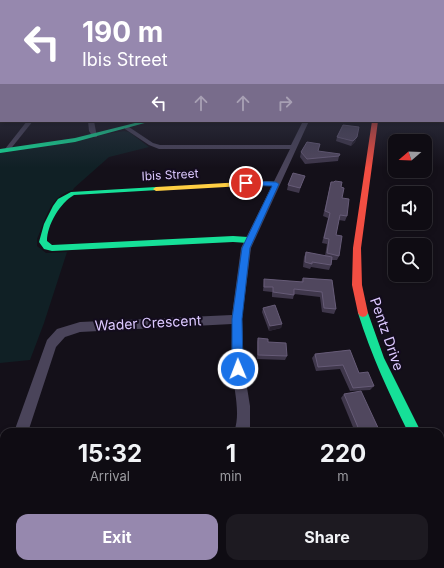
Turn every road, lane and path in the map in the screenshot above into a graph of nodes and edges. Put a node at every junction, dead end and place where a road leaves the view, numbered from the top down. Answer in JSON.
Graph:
{"nodes":[{"id":1,"x":29,"y":122,"type":"edge"},
{"id":2,"x":91,"y":122,"type":"edge"},
{"id":3,"x":146,"y":122,"type":"edge"},
{"id":4,"x":306,"y":122,"type":"edge"},
{"id":5,"x":375,"y":122,"type":"edge"},
{"id":6,"x":127,"y":128,"type":"junction"},
{"id":7,"x":94,"y":136,"type":"junction"},
{"id":8,"x":293,"y":147,"type":"junction"},
{"id":9,"x":3,"y":150,"type":"edge"},
{"id":10,"x":276,"y":184,"type":"junction"},
{"id":11,"x":248,"y":240,"type":"junction"},
{"id":12,"x":237,"y":319,"type":"junction"},
{"id":13,"x":22,"y":428,"type":"edge"},
{"id":14,"x":243,"y":428,"type":"edge"},
{"id":15,"x":413,"y":428,"type":"edge"}],
"edges":[{"from":1,"to":9,"type":"street"},
{"from":2,"to":7,"type":"street"},
{"from":3,"to":6,"type":"street"},
{"from":4,"to":8,"type":"street"},
{"from":5,"to":15,"type":"street","name":"Pentz Drive"},
{"from":6,"to":7,"type":"street"},
{"from":6,"to":8,"type":"street"},
{"from":7,"to":9,"type":"street"},
{"from":8,"to":10,"type":"street"},
{"from":10,"to":11,"type":"street"},
{"from":10,"to":11,"type":"street","name":"Ibis Street"},
{"from":11,"to":12,"type":"street"},
{"from":12,"to":13,"type":"street","name":"Wader Crescent"},
{"from":12,"to":14,"type":"street"}]}
